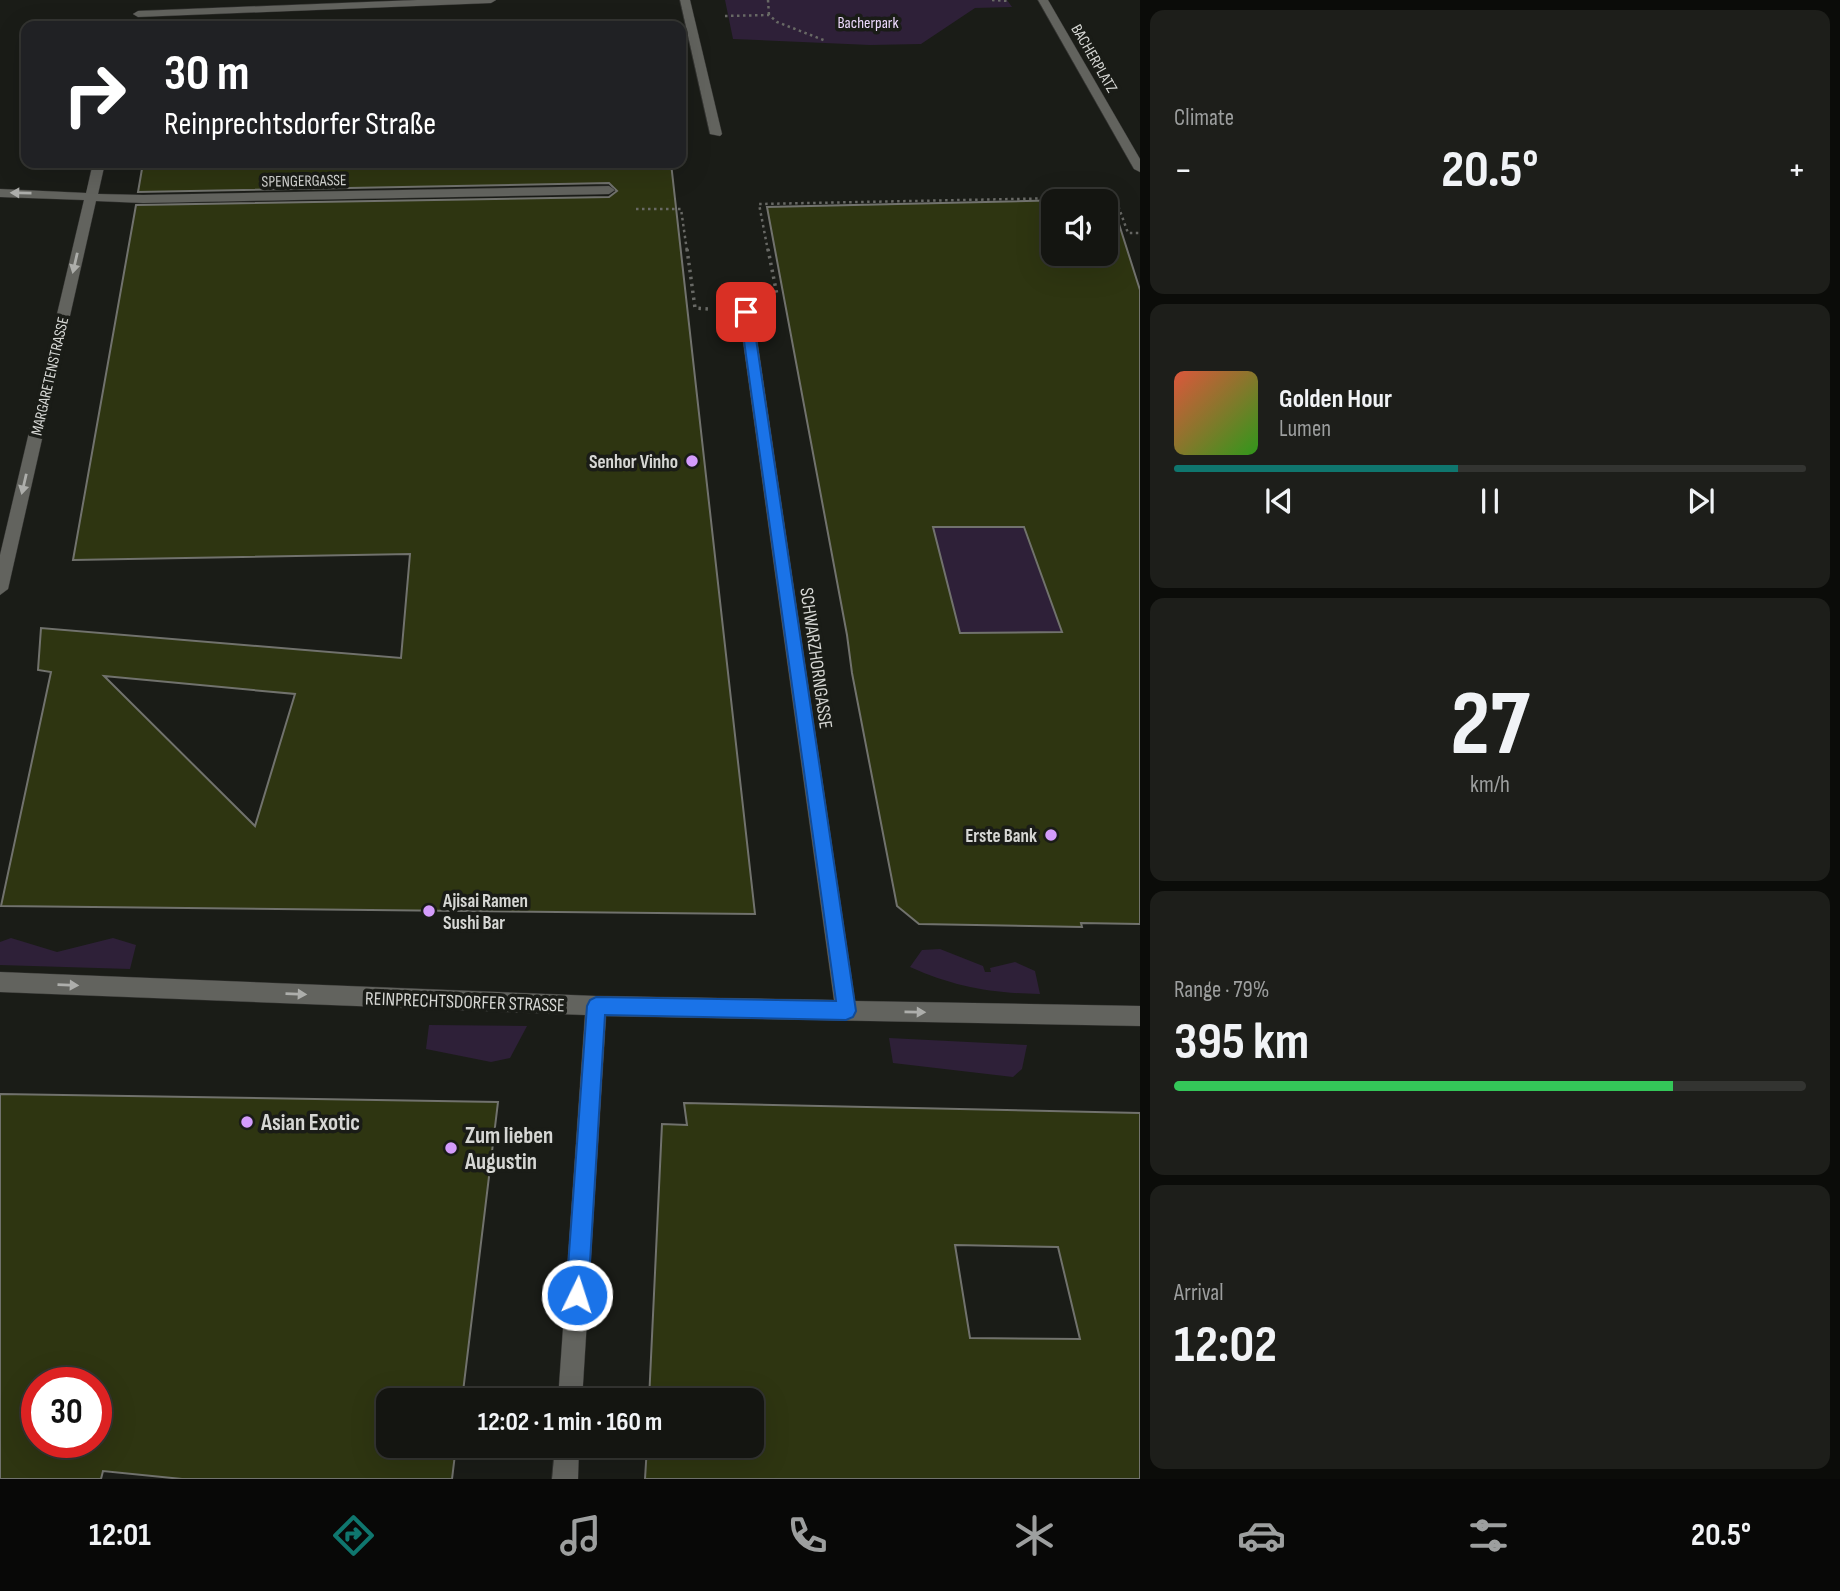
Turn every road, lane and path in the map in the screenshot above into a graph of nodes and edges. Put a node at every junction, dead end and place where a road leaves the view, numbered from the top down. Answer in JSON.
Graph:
{"nodes":[{"id":1,"x":141,"y":0,"type":"edge"},
{"id":2,"x":491,"y":0,"type":"edge"},
{"id":3,"x":685,"y":0,"type":"edge"},
{"id":4,"x":768,"y":0,"type":"edge"},
{"id":5,"x":1043,"y":0,"type":"edge"},
{"id":6,"x":138,"y":14,"type":"junction"},
{"id":7,"x":769,"y":15,"type":"junction"},
{"id":8,"x":689,"y":17,"type":"junction"},
{"id":9,"x":136,"y":21,"type":"edge"},
{"id":10,"x":826,"y":41,"type":"dead end"},
{"id":11,"x":716,"y":134,"type":"dead end"},
{"id":12,"x":98,"y":168,"type":"edge"},
{"id":13,"x":1140,"y":169,"type":"edge"},
{"id":14,"x":609,"y":190,"type":"joint"},
{"id":15,"x":0,"y":193,"type":"edge"},
{"id":16,"x":90,"y":196,"type":"junction"},
{"id":17,"x":1140,"y":233,"type":"edge"},
{"id":18,"x":746,"y":312,"type":"junction"},
{"id":19,"x":0,"y":589,"type":"edge"},
{"id":20,"x":0,"y":982,"type":"edge"},
{"id":21,"x":596,"y":1006,"type":"junction"},
{"id":22,"x":846,"y":1011,"type":"junction"},
{"id":23,"x":1140,"y":1016,"type":"edge"},
{"id":24,"x":571,"y":1388,"type":"edge"},
{"id":25,"x":566,"y":1458,"type":"edge"},
{"id":26,"x":565,"y":1479,"type":"edge"}],
"edges":[{"from":1,"to":6,"type":"street"},
{"from":2,"to":6,"type":"street"},
{"from":3,"to":8,"type":"street"},
{"from":4,"to":7,"type":"path"},
{"from":5,"to":13,"type":"street","name":"BACHERPLATZ"},
{"from":6,"to":9,"type":"street"},
{"from":7,"to":8,"type":"path"},
{"from":7,"to":10,"type":"path"},
{"from":8,"to":11,"type":"street"},
{"from":12,"to":16,"type":"street","name":"MARGARETENSTRASSE"},
{"from":14,"to":16,"type":"street","name":"SPENGERGASSE"},
{"from":14,"to":18,"type":"path"},
{"from":16,"to":15,"type":"street","name":"SPENGERGASSE","one_way":true},
{"from":16,"to":19,"type":"street","name":"MARGARETENSTRASSE","one_way":true},
{"from":17,"to":18,"type":"path"},
{"from":18,"to":22,"type":"street","name":"SCHWARZHORNGASSE"},
{"from":20,"to":21,"type":"street","name":"REINPRECHTSDORFER STRASSE","one_way":true},
{"from":21,"to":22,"type":"street","name":"REINPRECHTSDORFER STRASSE"},
{"from":21,"to":24,"type":"street"},
{"from":22,"to":23,"type":"street","name":"REINPRECHTSDORFER STRASSE","one_way":true},
{"from":25,"to":26,"type":"street"}]}
